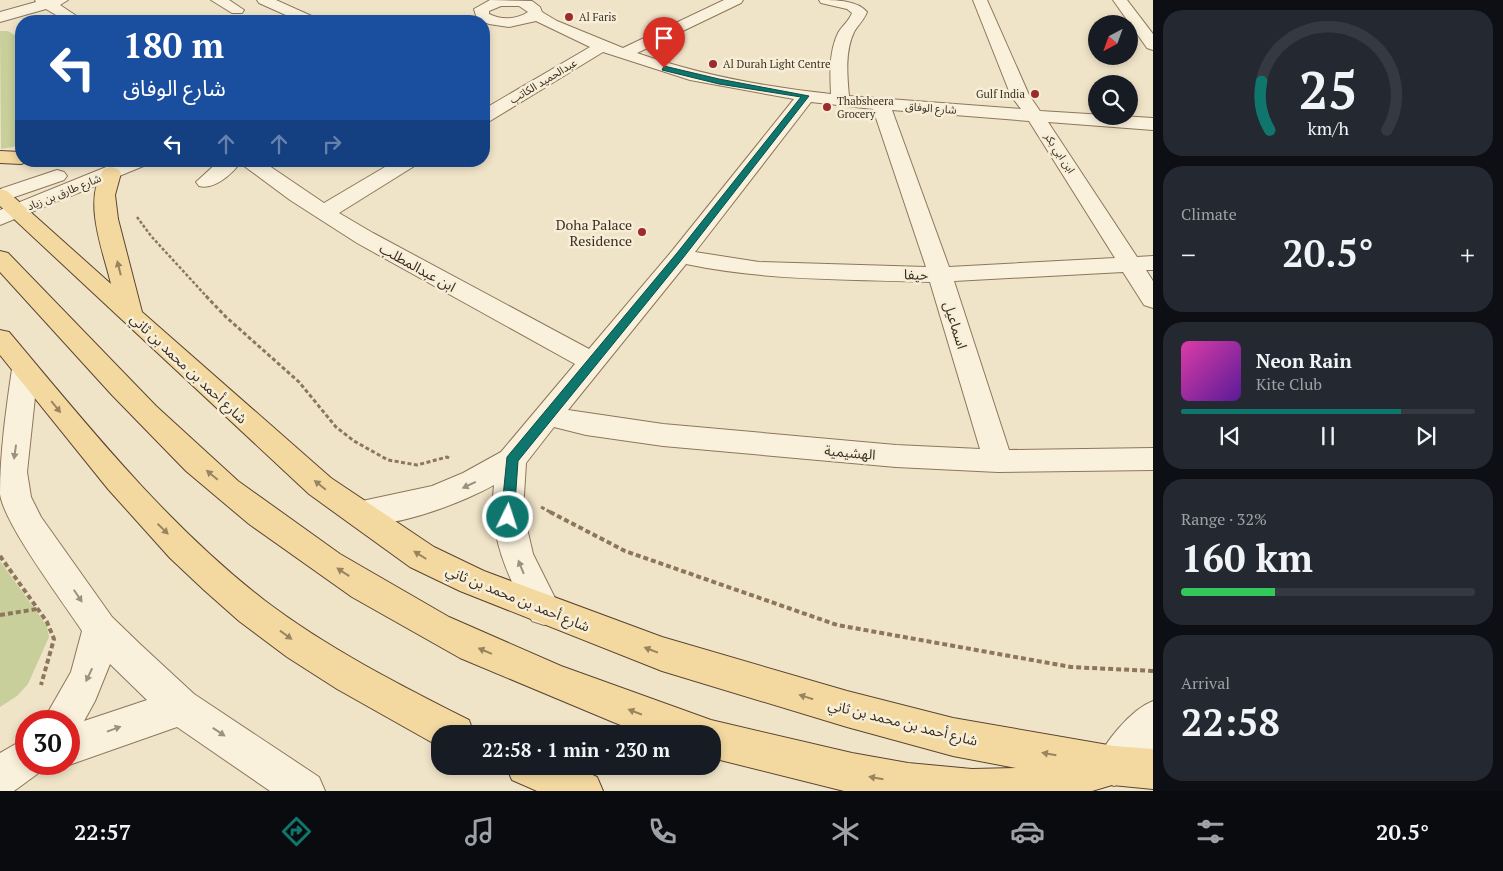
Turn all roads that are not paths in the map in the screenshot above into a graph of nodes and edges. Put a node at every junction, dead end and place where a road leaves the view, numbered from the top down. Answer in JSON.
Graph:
{"nodes":[{"id":1,"x":218,"y":0,"type":"edge"},
{"id":2,"x":264,"y":0,"type":"edge"},
{"id":3,"x":736,"y":0,"type":"edge"},
{"id":4,"x":826,"y":0,"type":"edge"},
{"id":5,"x":980,"y":0,"type":"edge"},
{"id":6,"x":1120,"y":0,"type":"edge"},
{"id":7,"x":50,"y":1,"type":"edge"},
{"id":8,"x":511,"y":1,"type":"edge"},
{"id":9,"x":539,"y":9,"type":"junction"},
{"id":10,"x":237,"y":10,"type":"dead end"},
{"id":11,"x":477,"y":14,"type":"edge"},
{"id":12,"x":68,"y":15,"type":"edge"},
{"id":13,"x":298,"y":15,"type":"edge"},
{"id":14,"x":0,"y":17,"type":"edge"},
{"id":15,"x":490,"y":18,"type":"edge"},
{"id":16,"x":505,"y":22,"type":"junction"},
{"id":17,"x":568,"y":32,"type":"junction"},
{"id":18,"x":1153,"y":45,"type":"edge"},
{"id":19,"x":602,"y":46,"type":"junction"},
{"id":20,"x":623,"y":54,"type":"junction"},
{"id":21,"x":806,"y":96,"type":"junction"},
{"id":22,"x":840,"y":100,"type":"junction"},
{"id":23,"x":882,"y":105,"type":"junction"},
{"id":24,"x":490,"y":113,"type":"edge"},
{"id":25,"x":1036,"y":116,"type":"junction"},
{"id":26,"x":1153,"y":124,"type":"edge"},
{"id":27,"x":0,"y":157,"type":"edge"},
{"id":28,"x":15,"y":158,"type":"edge"},
{"id":29,"x":104,"y":167,"type":"edge"},
{"id":30,"x":225,"y":167,"type":"edge"},
{"id":31,"x":258,"y":167,"type":"edge"},
{"id":32,"x":400,"y":167,"type":"edge"},
{"id":33,"x":206,"y":182,"type":"dead end"},
{"id":34,"x":3,"y":205,"type":"edge"},
{"id":35,"x":323,"y":213,"type":"junction"},
{"id":36,"x":680,"y":256,"type":"junction"},
{"id":37,"x":0,"y":258,"type":"edge"},
{"id":38,"x":1142,"y":264,"type":"edge"},
{"id":39,"x":940,"y":275,"type":"junction"},
{"id":40,"x":1153,"y":300,"type":"edge"},
{"id":41,"x":131,"y":316,"type":"junction"},
{"id":42,"x":0,"y":338,"type":"edge"},
{"id":43,"x":592,"y":362,"type":"junction"},
{"id":44,"x":25,"y":369,"type":"junction"},
{"id":45,"x":549,"y":416,"type":"junction"},
{"id":46,"x":1153,"y":458,"type":"edge"},
{"id":47,"x":998,"y":461,"type":"junction"},
{"id":48,"x":497,"y":484,"type":"junction"},
{"id":49,"x":359,"y":514,"type":"junction"},
{"id":50,"x":544,"y":610,"type":"junction"},
{"id":51,"x":100,"y":628,"type":"junction"},
{"id":52,"x":181,"y":707,"type":"junction"},
{"id":53,"x":69,"y":710,"type":"edge"},
{"id":54,"x":1153,"y":720,"type":"edge"},
{"id":55,"x":438,"y":725,"type":"edge"},
{"id":56,"x":674,"y":725,"type":"edge"},
{"id":57,"x":721,"y":741,"type":"edge"},
{"id":58,"x":80,"y":742,"type":"edge"},
{"id":59,"x":1114,"y":766,"type":"junction"},
{"id":60,"x":1153,"y":769,"type":"edge"},
{"id":61,"x":547,"y":775,"type":"edge"},
{"id":62,"x":306,"y":791,"type":"edge"},
{"id":63,"x":584,"y":791,"type":"edge"}],
"edges":[{"from":1,"to":10,"type":"street"},
{"from":2,"to":13,"type":"street"},
{"from":3,"to":20,"type":"street"},
{"from":4,"to":22,"type":"street"},
{"from":5,"to":25,"type":"street","name":"ابن ابي بكر"},
{"from":6,"to":18,"type":"street"},
{"from":7,"to":12,"type":"street"},
{"from":7,"to":14,"type":"street"},
{"from":8,"to":9,"type":"street","name":"شارع الوفاق"},
{"from":8,"to":11,"type":"street"},
{"from":9,"to":16,"type":"street"},
{"from":9,"to":17,"type":"street","name":"شارع الوفاق"},
{"from":15,"to":16,"type":"street"},
{"from":16,"to":17,"type":"street","name":"شارع الوفاق"},
{"from":17,"to":19,"type":"street","name":"شارع الوفاق"},
{"from":19,"to":20,"type":"street","name":"شارع الوفاق"},
{"from":19,"to":24,"type":"street","name":"عبدالحميد الكاتب"},
{"from":20,"to":21,"type":"street","name":"شارع الوفاق"},
{"from":21,"to":22,"type":"street","name":"شارع الوفاق"},
{"from":21,"to":36,"type":"street"},
{"from":22,"to":23,"type":"street","name":"شارع الوفاق"},
{"from":23,"to":25,"type":"street","name":"شارع الوفاق"},
{"from":23,"to":39,"type":"street","name":"اسماعيل"},
{"from":25,"to":26,"type":"street","name":"شارع الوفاق"},
{"from":25,"to":38,"type":"street","name":"ابن ابي بكر"},
{"from":27,"to":28,"type":"main road"},
{"from":29,"to":34,"type":"street","name":"شارع طارق بن زياد"},
{"from":41,"to":29,"type":"main road","one_way":true},
{"from":30,"to":33,"type":"street"},
{"from":31,"to":35,"type":"street","name":"ابن عبدالمطلب"},
{"from":32,"to":35,"type":"street"},
{"from":34,"to":41,"type":"main road","name":"شارع أحمد بن محمد بن ثاني"},
{"from":35,"to":43,"type":"street","name":"ابن عبدالمطلب"},
{"from":36,"to":39,"type":"street","name":"حيفا"},
{"from":36,"to":43,"type":"street"},
{"from":56,"to":37,"type":"main road","one_way":true},
{"from":38,"to":39,"type":"street","name":"حيفا"},
{"from":38,"to":40,"type":"street","name":"ابن ابي بكر"},
{"from":39,"to":47,"type":"street","name":"اسماعيل"},
{"from":49,"to":41,"type":"main road","name":"شارع أحمد بن محمد بن ثاني","one_way":true},
{"from":42,"to":44,"type":"main road"},
{"from":43,"to":45,"type":"street"},
{"from":44,"to":51,"type":"street","one_way":true},
{"from":44,"to":55,"type":"main road","one_way":true},
{"from":45,"to":47,"type":"street","name":"الهشيمية"},
{"from":45,"to":48,"type":"street"},
{"from":46,"to":47,"type":"street","name":"الهشيمية"},
{"from":48,"to":49,"type":"street","one_way":true},
{"from":50,"to":48,"type":"street","one_way":true},
{"from":50,"to":49,"type":"main road","name":"شارع أحمد بن محمد بن ثاني","one_way":true},
{"from":59,"to":50,"type":"main road","name":"شارع أحمد بن محمد بن ثاني","one_way":true},
{"from":51,"to":52,"type":"street"},
{"from":51,"to":53,"type":"street","one_way":true},
{"from":58,"to":52,"type":"street","one_way":true},
{"from":52,"to":62,"type":"street","one_way":true},
{"from":54,"to":59,"type":"street"},
{"from":59,"to":57,"type":"main road","one_way":true},
{"from":59,"to":60,"type":"main road","name":"شارع أحمد بن محمد بن ثاني"},
{"from":61,"to":63,"type":"main road"}]}
